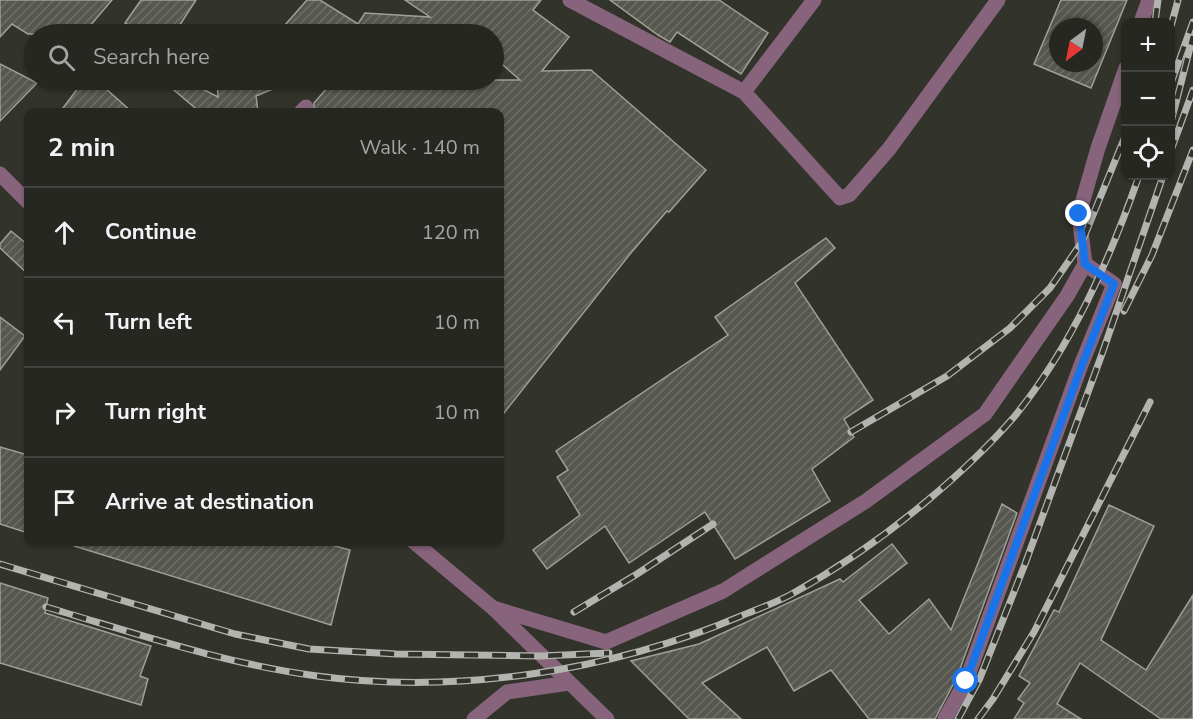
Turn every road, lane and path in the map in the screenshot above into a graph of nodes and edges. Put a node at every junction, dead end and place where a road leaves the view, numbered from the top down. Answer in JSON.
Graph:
{"nodes":[{"id":1,"x":570,"y":0,"type":"edge"},
{"id":2,"x":814,"y":0,"type":"edge"},
{"id":3,"x":998,"y":0,"type":"edge"},
{"id":4,"x":1149,"y":0,"type":"edge"},
{"id":5,"x":1142,"y":18,"type":"edge"},
{"id":6,"x":1124,"y":72,"type":"edge"},
{"id":7,"x":744,"y":92,"type":"junction"},
{"id":8,"x":0,"y":174,"type":"edge"},
{"id":9,"x":24,"y":198,"type":"edge"},
{"id":10,"x":1085,"y":264,"type":"junction"},
{"id":11,"x":419,"y":546,"type":"edge"},
{"id":12,"x":493,"y":608,"type":"junction"},
{"id":13,"x":569,"y":683,"type":"junction"},
{"id":14,"x":474,"y":719,"type":"edge"},
{"id":15,"x":607,"y":719,"type":"edge"},
{"id":16,"x":945,"y":719,"type":"edge"}],
"edges":[{"from":1,"to":7,"type":"street"},
{"from":2,"to":7,"type":"street"},
{"from":3,"to":7,"type":"street"},
{"from":4,"to":5,"type":"street"},
{"from":6,"to":10,"type":"street"},
{"from":8,"to":9,"type":"street"},
{"from":10,"to":12,"type":"street"},
{"from":10,"to":16,"type":"street"},
{"from":11,"to":12,"type":"street"},
{"from":12,"to":13,"type":"street"},
{"from":13,"to":14,"type":"street"},
{"from":13,"to":15,"type":"street"}]}
